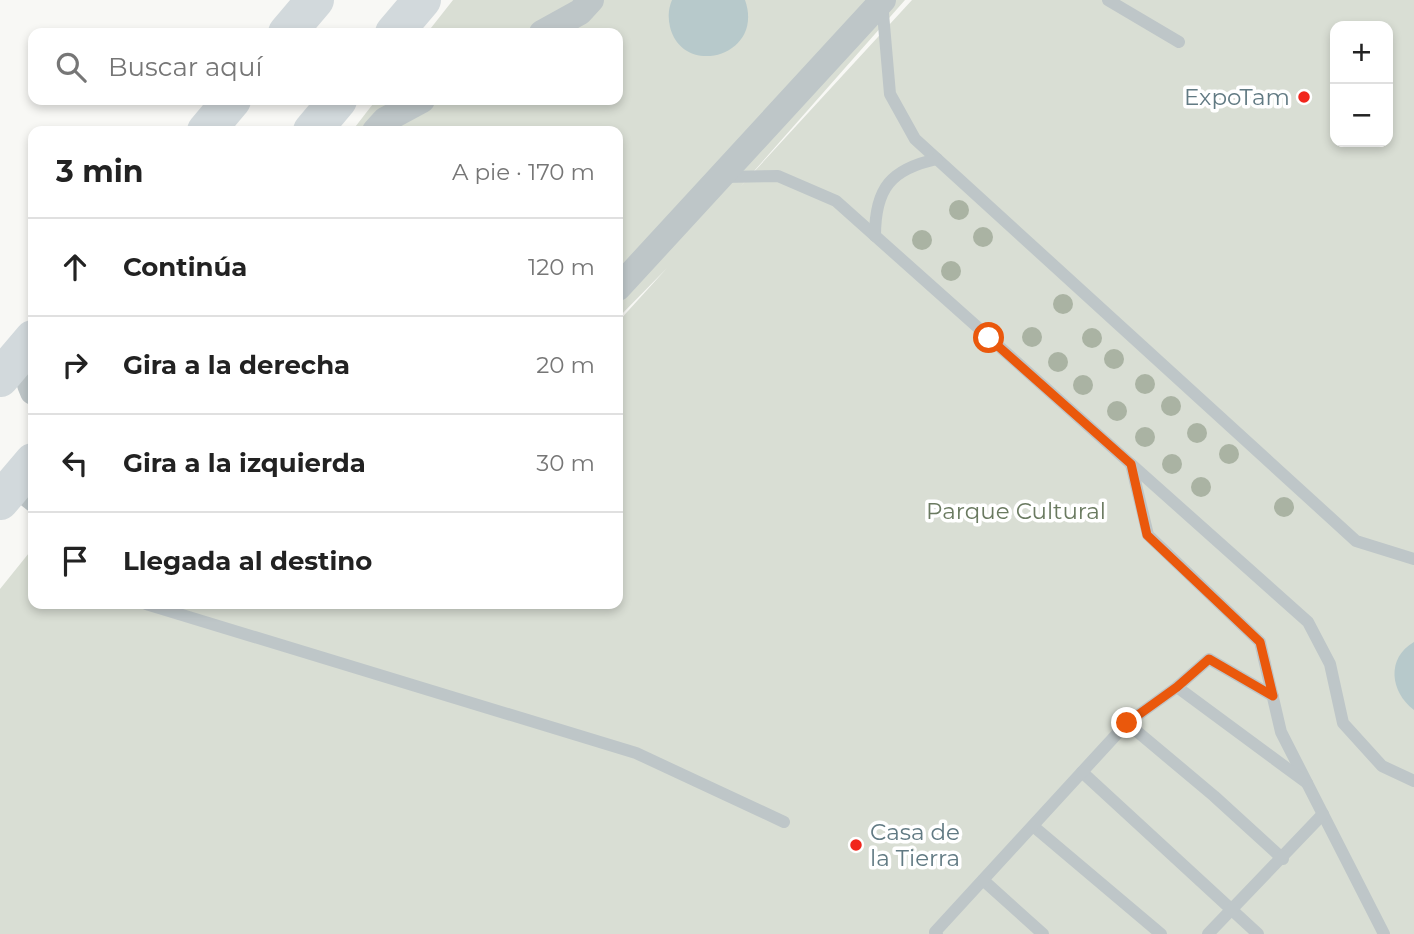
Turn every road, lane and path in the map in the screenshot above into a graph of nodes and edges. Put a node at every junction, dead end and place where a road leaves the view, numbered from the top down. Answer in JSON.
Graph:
{"nodes":[{"id":1,"x":315,"y":0,"type":"edge"},
{"id":2,"x":422,"y":0,"type":"edge"},
{"id":3,"x":591,"y":0,"type":"edge"},
{"id":4,"x":1108,"y":0,"type":"edge"},
{"id":5,"x":882,"y":1,"type":"edge"},
{"id":6,"x":291,"y":28,"type":"edge"},
{"id":7,"x":398,"y":28,"type":"edge"},
{"id":8,"x":551,"y":28,"type":"edge"},
{"id":9,"x":1180,"y":42,"type":"dead end"},
{"id":10,"x":228,"y":105,"type":"edge"},
{"id":11,"x":334,"y":105,"type":"edge"},
{"id":12,"x":413,"y":105,"type":"edge"},
{"id":13,"x":210,"y":126,"type":"edge"},
{"id":14,"x":316,"y":126,"type":"edge"},
{"id":15,"x":380,"y":126,"type":"edge"},
{"id":16,"x":937,"y":159,"type":"junction"},
{"id":17,"x":718,"y":177,"type":"junction"},
{"id":18,"x":875,"y":236,"type":"junction"},
{"id":19,"x":623,"y":282,"type":"edge"},
{"id":20,"x":28,"y":346,"type":"edge"},
{"id":21,"x":28,"y":355,"type":"edge"},
{"id":22,"x":0,"y":378,"type":"edge"},
{"id":23,"x":28,"y":381,"type":"edge"},
{"id":24,"x":1131,"y":464,"type":"junction"},
{"id":25,"x":1414,"y":559,"type":"edge"},
{"id":26,"x":161,"y":609,"type":"edge"},
{"id":27,"x":1177,"y":687,"type":"junction"},
{"id":28,"x":1273,"y":696,"type":"junction"},
{"id":29,"x":1127,"y":723,"type":"junction"},
{"id":30,"x":1082,"y":772,"type":"junction"},
{"id":31,"x":1414,"y":781,"type":"edge"},
{"id":32,"x":1310,"y":786,"type":"junction"},
{"id":33,"x":1323,"y":814,"type":"junction"},
{"id":34,"x":784,"y":822,"type":"dead end"},
{"id":35,"x":1033,"y":826,"type":"junction"},
{"id":36,"x":1283,"y":859,"type":"junction"},
{"id":37,"x":983,"y":880,"type":"junction"},
{"id":38,"x":1233,"y":911,"type":"junction"},
{"id":39,"x":937,"y":934,"type":"edge"},
{"id":40,"x":1043,"y":934,"type":"edge"},
{"id":41,"x":1161,"y":934,"type":"edge"},
{"id":42,"x":1208,"y":934,"type":"edge"},
{"id":43,"x":1258,"y":934,"type":"edge"},
{"id":44,"x":1384,"y":934,"type":"edge"}],
"edges":[{"from":1,"to":6,"type":"main road"},
{"from":2,"to":7,"type":"main road"},
{"from":3,"to":8,"type":"street"},
{"from":4,"to":9,"type":"lane"},
{"from":5,"to":16,"type":"lane"},
{"from":5,"to":17,"type":"street"},
{"from":10,"to":13,"type":"main road"},
{"from":11,"to":14,"type":"main road"},
{"from":12,"to":15,"type":"street"},
{"from":16,"to":18,"type":"lane"},
{"from":16,"to":25,"type":"lane"},
{"from":17,"to":18,"type":"lane"},
{"from":17,"to":19,"type":"street"},
{"from":18,"to":24,"type":"lane"},
{"from":20,"to":22,"type":"main road"},
{"from":21,"to":23,"type":"street"},
{"from":24,"to":28,"type":"lane"},
{"from":24,"to":31,"type":"lane"},
{"from":26,"to":34,"type":"lane"},
{"from":27,"to":28,"type":"lane"},
{"from":27,"to":29,"type":"lane"},
{"from":27,"to":32,"type":"lane"},
{"from":28,"to":32,"type":"lane"},
{"from":29,"to":30,"type":"lane"},
{"from":29,"to":36,"type":"lane"},
{"from":30,"to":35,"type":"lane"},
{"from":30,"to":38,"type":"lane"},
{"from":32,"to":33,"type":"lane"},
{"from":33,"to":36,"type":"lane"},
{"from":33,"to":44,"type":"lane"},
{"from":35,"to":37,"type":"lane"},
{"from":35,"to":41,"type":"lane"},
{"from":36,"to":38,"type":"lane"},
{"from":37,"to":39,"type":"lane"},
{"from":37,"to":40,"type":"lane"},
{"from":38,"to":42,"type":"lane"},
{"from":38,"to":43,"type":"lane"}]}
